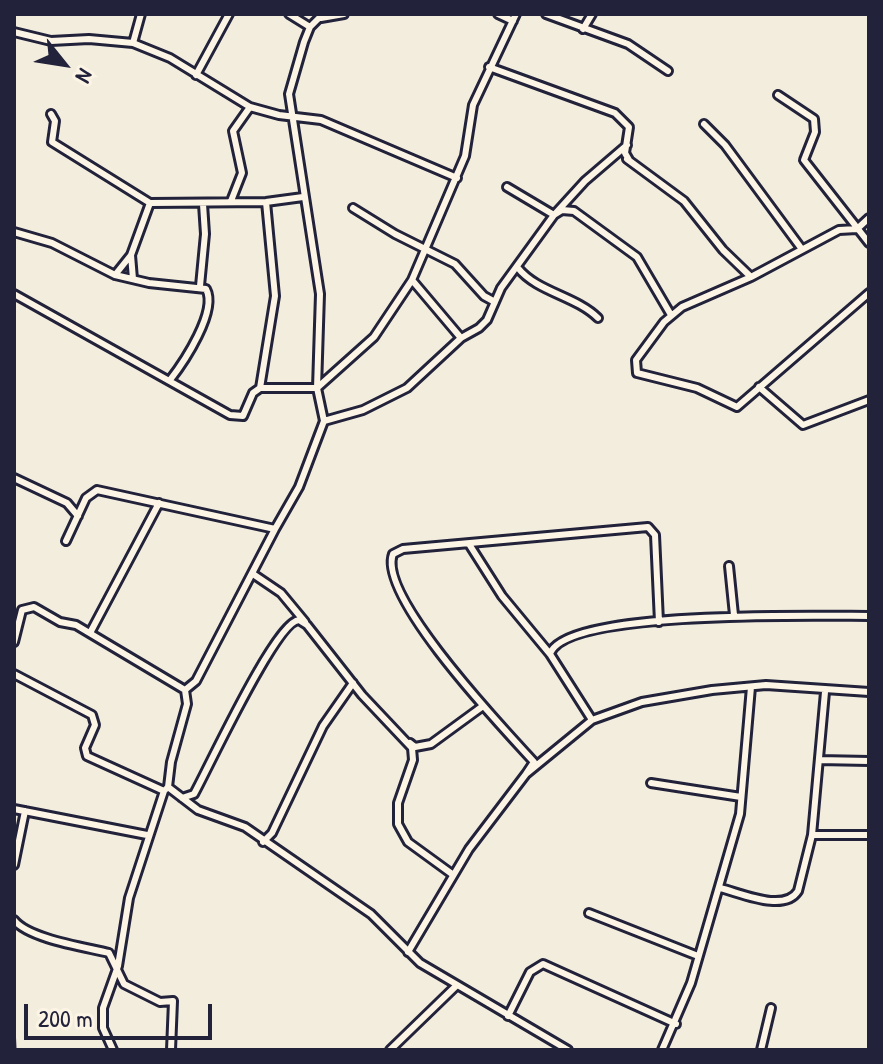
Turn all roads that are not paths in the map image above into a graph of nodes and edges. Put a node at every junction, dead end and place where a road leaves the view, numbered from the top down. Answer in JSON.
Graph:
{"nodes":[{"id":1,"x":141,"y":14,"type":"edge"},
{"id":2,"x":229,"y":14,"type":"edge"},
{"id":3,"x":289,"y":14,"type":"edge"},
{"id":4,"x":344,"y":14,"type":"edge"},
{"id":5,"x":498,"y":14,"type":"edge"},
{"id":6,"x":546,"y":14,"type":"edge"},
{"id":7,"x":592,"y":14,"type":"edge"},
{"id":8,"x":322,"y":16,"type":"edge"},
{"id":9,"x":514,"y":18,"type":"edge"},
{"id":10,"x":310,"y":27,"type":"junction"},
{"id":11,"x":583,"y":29,"type":"junction"},
{"id":12,"x":14,"y":32,"type":"edge"},
{"id":13,"x":133,"y":43,"type":"junction"},
{"id":14,"x":489,"y":67,"type":"junction"},
{"id":15,"x":668,"y":71,"type":"dead end"},
{"id":16,"x":196,"y":75,"type":"junction"},
{"id":17,"x":778,"y":95,"type":"dead end"},
{"id":18,"x":250,"y":107,"type":"junction"},
{"id":19,"x":51,"y":114,"type":"dead end"},
{"id":20,"x":290,"y":117,"type":"junction"},
{"id":21,"x":704,"y":124,"type":"dead end"},
{"id":22,"x":627,"y":145,"type":"junction"},
{"id":23,"x":615,"y":157,"type":"junction"},
{"id":24,"x":629,"y":160,"type":"junction"},
{"id":25,"x":457,"y":178,"type":"junction"},
{"id":26,"x":507,"y":187,"type":"dead end"},
{"id":27,"x":303,"y":197,"type":"junction"},
{"id":28,"x":231,"y":201,"type":"junction"},
{"id":29,"x":266,"y":202,"type":"junction"},
{"id":30,"x":150,"y":203,"type":"junction"},
{"id":31,"x":203,"y":204,"type":"junction"},
{"id":32,"x":353,"y":208,"type":"dead end"},
{"id":33,"x":554,"y":215,"type":"junction"},
{"id":34,"x":869,"y":218,"type":"edge"},
{"id":35,"x":857,"y":229,"type":"junction"},
{"id":36,"x":17,"y":233,"type":"edge"},
{"id":37,"x":14,"y":243,"type":"edge"},
{"id":38,"x":869,"y":243,"type":"edge"},
{"id":39,"x":801,"y":248,"type":"junction"},
{"id":40,"x":426,"y":250,"type":"junction"},
{"id":41,"x":131,"y":255,"type":"junction"},
{"id":42,"x":518,"y":268,"type":"junction"},
{"id":43,"x":115,"y":275,"type":"junction"},
{"id":44,"x":751,"y":277,"type":"junction"},
{"id":45,"x":133,"y":279,"type":"junction"},
{"id":46,"x":412,"y":280,"type":"junction"},
{"id":47,"x":200,"y":286,"type":"junction"},
{"id":48,"x":869,"y":293,"type":"edge"},
{"id":49,"x":14,"y":294,"type":"edge"},
{"id":50,"x":495,"y":302,"type":"junction"},
{"id":51,"x":671,"y":315,"type":"junction"},
{"id":52,"x":598,"y":318,"type":"dead end"},
{"id":53,"x":461,"y":338,"type":"junction"},
{"id":54,"x":170,"y":380,"type":"junction"},
{"id":55,"x":759,"y":387,"type":"junction"},
{"id":56,"x":260,"y":388,"type":"junction"},
{"id":57,"x":317,"y":388,"type":"junction"},
{"id":58,"x":869,"y":400,"type":"edge"},
{"id":59,"x":324,"y":421,"type":"junction"},
{"id":60,"x":14,"y":478,"type":"edge"},
{"id":61,"x":159,"y":503,"type":"junction"},
{"id":62,"x":78,"y":516,"type":"junction"},
{"id":63,"x":275,"y":529,"type":"junction"},
{"id":64,"x":66,"y":541,"type":"dead end"},
{"id":65,"x":468,"y":544,"type":"junction"},
{"id":66,"x":729,"y":566,"type":"dead end"},
{"id":67,"x":253,"y":574,"type":"junction"},
{"id":68,"x":734,"y":615,"type":"junction"},
{"id":69,"x":869,"y":616,"type":"edge"},
{"id":70,"x":659,"y":622,"type":"junction"},
{"id":71,"x":307,"y":625,"type":"junction"},
{"id":72,"x":90,"y":633,"type":"junction"},
{"id":73,"x":14,"y":640,"type":"edge"},
{"id":74,"x":550,"y":654,"type":"junction"},
{"id":75,"x":14,"y":674,"type":"edge"},
{"id":76,"x":353,"y":683,"type":"junction"},
{"id":77,"x":751,"y":687,"type":"junction"},
{"id":78,"x":185,"y":690,"type":"junction"},
{"id":79,"x":825,"y":692,"type":"junction"},
{"id":80,"x":869,"y":692,"type":"edge"},
{"id":81,"x":349,"y":693,"type":"junction"},
{"id":82,"x":362,"y":695,"type":"junction"},
{"id":83,"x":483,"y":706,"type":"junction"},
{"id":84,"x":592,"y":720,"type":"junction"},
{"id":85,"x":404,"y":738,"type":"junction"},
{"id":86,"x":543,"y":759,"type":"junction"},
{"id":87,"x":819,"y":760,"type":"junction"},
{"id":88,"x":869,"y":761,"type":"edge"},
{"id":89,"x":534,"y":762,"type":"junction"},
{"id":90,"x":526,"y":774,"type":"junction"},
{"id":91,"x":651,"y":783,"type":"dead end"},
{"id":92,"x":166,"y":789,"type":"junction"},
{"id":93,"x":741,"y":797,"type":"junction"},
{"id":94,"x":182,"y":798,"type":"junction"},
{"id":95,"x":14,"y":809,"type":"edge"},
{"id":96,"x":25,"y":811,"type":"junction"},
{"id":97,"x":147,"y":835,"type":"junction"},
{"id":98,"x":812,"y":835,"type":"junction"},
{"id":99,"x":869,"y":835,"type":"edge"},
{"id":100,"x":263,"y":842,"type":"junction"},
{"id":101,"x":14,"y":865,"type":"edge"},
{"id":102,"x":452,"y":874,"type":"junction"},
{"id":103,"x":720,"y":888,"type":"junction"},
{"id":104,"x":589,"y":913,"type":"dead end"},
{"id":105,"x":14,"y":920,"type":"edge"},
{"id":106,"x":408,"y":952,"type":"junction"},
{"id":107,"x":698,"y":956,"type":"junction"},
{"id":108,"x":118,"y":966,"type":"junction"},
{"id":109,"x":110,"y":983,"type":"junction"},
{"id":110,"x":124,"y":984,"type":"junction"},
{"id":111,"x":456,"y":986,"type":"junction"},
{"id":112,"x":771,"y":1008,"type":"dead end"},
{"id":113,"x":508,"y":1016,"type":"junction"},
{"id":114,"x":676,"y":1024,"type":"junction"},
{"id":115,"x":113,"y":1050,"type":"edge"},
{"id":116,"x":171,"y":1050,"type":"edge"},
{"id":117,"x":390,"y":1050,"type":"edge"},
{"id":118,"x":568,"y":1050,"type":"edge"},
{"id":119,"x":662,"y":1050,"type":"edge"},
{"id":120,"x":761,"y":1050,"type":"edge"}],
"edges":[{"from":1,"to":13,"type":"street"},
{"from":2,"to":16,"type":"street"},
{"from":3,"to":10,"type":"street"},
{"from":4,"to":8,"type":"street"},
{"from":5,"to":9,"type":"street"},
{"from":6,"to":11,"type":"street"},
{"from":7,"to":11,"type":"street"},
{"from":8,"to":10,"type":"street"},
{"from":9,"to":14,"type":"street"},
{"from":10,"to":20,"type":"street"},
{"from":11,"to":15,"type":"street"},
{"from":12,"to":13,"type":"street"},
{"from":13,"to":16,"type":"street"},
{"from":14,"to":22,"type":"street"},
{"from":14,"to":25,"type":"street"},
{"from":16,"to":18,"type":"street"},
{"from":17,"to":35,"type":"street"},
{"from":18,"to":20,"type":"street"},
{"from":18,"to":28,"type":"street"},
{"from":19,"to":30,"type":"street"},
{"from":20,"to":25,"type":"street"},
{"from":20,"to":27,"type":"street"},
{"from":21,"to":39,"type":"street"},
{"from":22,"to":23,"type":"street"},
{"from":22,"to":24,"type":"street"},
{"from":23,"to":24,"type":"street"},
{"from":23,"to":33,"type":"street"},
{"from":24,"to":44,"type":"street"},
{"from":25,"to":40,"type":"street"},
{"from":26,"to":33,"type":"street"},
{"from":27,"to":29,"type":"street"},
{"from":27,"to":57,"type":"street"},
{"from":28,"to":29,"type":"street"},
{"from":28,"to":31,"type":"street"},
{"from":29,"to":56,"type":"street"},
{"from":30,"to":31,"type":"street"},
{"from":30,"to":41,"type":"street"},
{"from":31,"to":47,"type":"street"},
{"from":32,"to":40,"type":"street"},
{"from":33,"to":42,"type":"street"},
{"from":33,"to":51,"type":"street"},
{"from":34,"to":35,"type":"street"},
{"from":35,"to":38,"type":"street"},
{"from":35,"to":39,"type":"street"},
{"from":36,"to":37,"type":"street"},
{"from":36,"to":43,"type":"street"},
{"from":39,"to":44,"type":"street"},
{"from":40,"to":46,"type":"street"},
{"from":40,"to":50,"type":"street"},
{"from":41,"to":43,"type":"street"},
{"from":41,"to":45,"type":"street"},
{"from":42,"to":50,"type":"street"},
{"from":42,"to":52,"type":"street"},
{"from":43,"to":45,"type":"street"},
{"from":44,"to":51,"type":"street"},
{"from":45,"to":47,"type":"street"},
{"from":46,"to":53,"type":"street"},
{"from":46,"to":57,"type":"street"},
{"from":47,"to":54,"type":"street"},
{"from":48,"to":55,"type":"street"},
{"from":49,"to":54,"type":"street"},
{"from":50,"to":53,"type":"street"},
{"from":51,"to":55,"type":"street"},
{"from":53,"to":59,"type":"street"},
{"from":54,"to":56,"type":"street"},
{"from":55,"to":58,"type":"street"},
{"from":56,"to":57,"type":"street"},
{"from":57,"to":59,"type":"street"},
{"from":59,"to":63,"type":"street"},
{"from":60,"to":62,"type":"street"},
{"from":61,"to":62,"type":"street"},
{"from":61,"to":63,"type":"street"},
{"from":61,"to":72,"type":"street"},
{"from":62,"to":64,"type":"street"},
{"from":63,"to":67,"type":"street"},
{"from":65,"to":70,"type":"street"},
{"from":65,"to":74,"type":"street"},
{"from":65,"to":83,"type":"street"},
{"from":66,"to":68,"type":"street"},
{"from":67,"to":71,"type":"street"},
{"from":67,"to":78,"type":"street"},
{"from":68,"to":69,"type":"street"},
{"from":68,"to":70,"type":"street"},
{"from":70,"to":74,"type":"street"},
{"from":71,"to":76,"type":"street"},
{"from":71,"to":94,"type":"street"},
{"from":72,"to":73,"type":"street"},
{"from":72,"to":78,"type":"street"},
{"from":74,"to":84,"type":"street"},
{"from":75,"to":92,"type":"street"},
{"from":76,"to":81,"type":"street"},
{"from":76,"to":82,"type":"street"},
{"from":77,"to":79,"type":"street"},
{"from":77,"to":84,"type":"street"},
{"from":77,"to":93,"type":"street"},
{"from":78,"to":92,"type":"street"},
{"from":79,"to":80,"type":"street"},
{"from":79,"to":87,"type":"street"},
{"from":81,"to":82,"type":"street"},
{"from":81,"to":100,"type":"street"},
{"from":82,"to":85,"type":"street"},
{"from":83,"to":85,"type":"street"},
{"from":83,"to":89,"type":"street"},
{"from":84,"to":86,"type":"street"},
{"from":85,"to":102,"type":"street"},
{"from":86,"to":89,"type":"street"},
{"from":86,"to":90,"type":"street"},
{"from":87,"to":88,"type":"street"},
{"from":87,"to":98,"type":"street"},
{"from":89,"to":90,"type":"street"},
{"from":90,"to":102,"type":"street"},
{"from":91,"to":93,"type":"street"},
{"from":92,"to":94,"type":"street"},
{"from":92,"to":97,"type":"street"},
{"from":93,"to":103,"type":"street"},
{"from":94,"to":100,"type":"street"},
{"from":95,"to":96,"type":"street"},
{"from":96,"to":97,"type":"street"},
{"from":96,"to":101,"type":"street"},
{"from":97,"to":108,"type":"street"},
{"from":98,"to":99,"type":"street"},
{"from":98,"to":103,"type":"street"},
{"from":100,"to":106,"type":"street"},
{"from":102,"to":106,"type":"street"},
{"from":103,"to":107,"type":"street"},
{"from":104,"to":107,"type":"street"},
{"from":105,"to":108,"type":"street"},
{"from":106,"to":111,"type":"street"},
{"from":107,"to":114,"type":"street"},
{"from":108,"to":109,"type":"street"},
{"from":108,"to":110,"type":"street"},
{"from":109,"to":110,"type":"street"},
{"from":109,"to":115,"type":"street"},
{"from":110,"to":116,"type":"street"},
{"from":111,"to":113,"type":"street"},
{"from":111,"to":117,"type":"street"},
{"from":112,"to":120,"type":"street"},
{"from":113,"to":114,"type":"street"},
{"from":113,"to":118,"type":"street"},
{"from":114,"to":119,"type":"street"}]}
